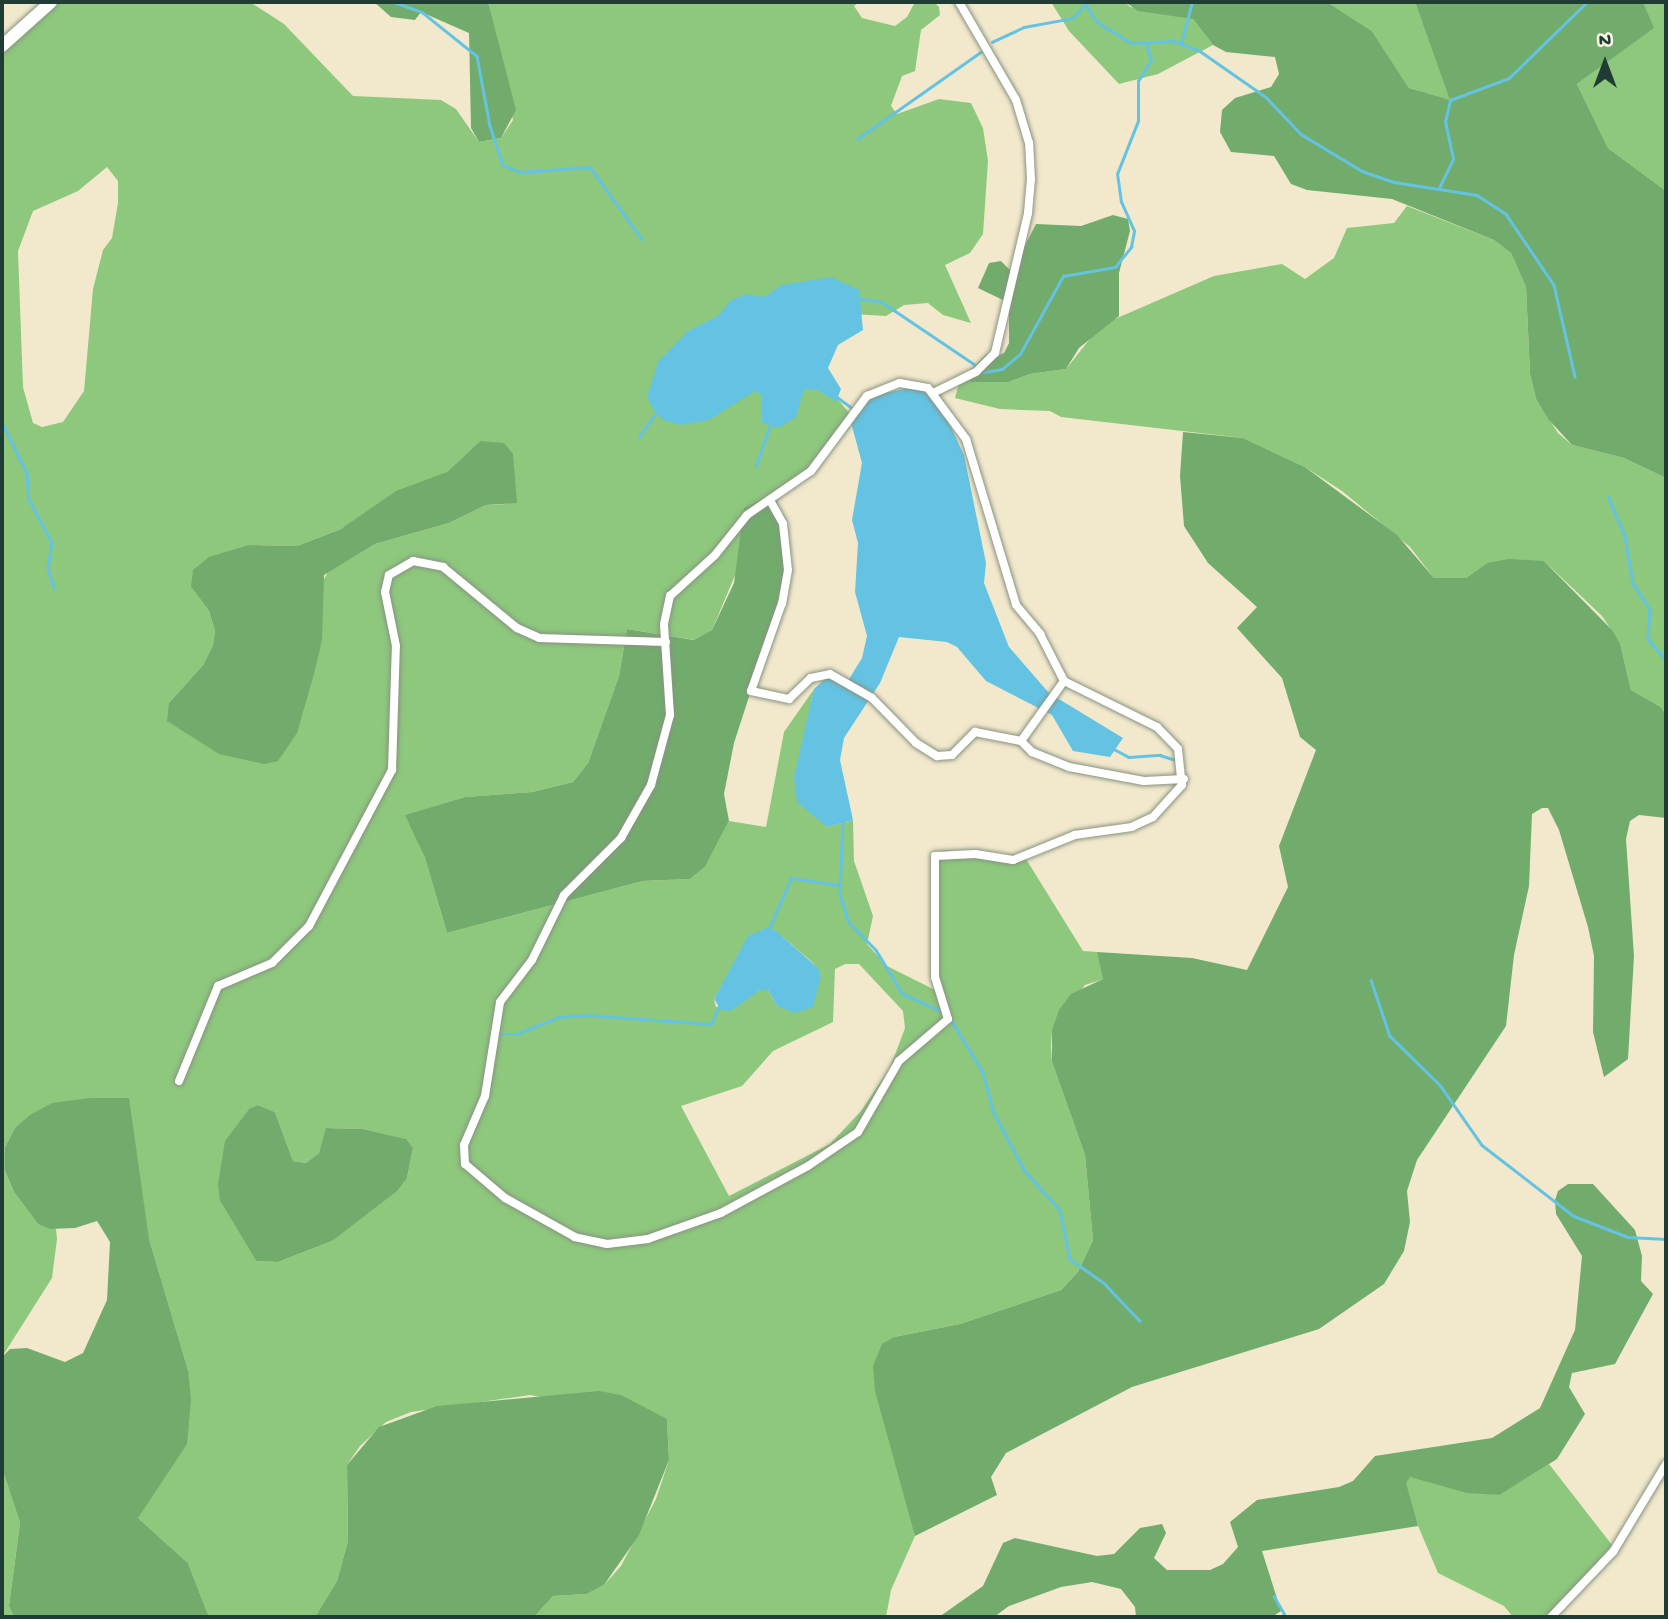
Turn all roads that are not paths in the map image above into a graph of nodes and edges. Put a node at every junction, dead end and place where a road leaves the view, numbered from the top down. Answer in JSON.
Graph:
{"nodes":[{"id":1,"x":51,"y":2,"type":"edge"},
{"id":2,"x":960,"y":2,"type":"edge"},
{"id":3,"x":2,"y":46,"type":"edge"},
{"id":4,"x":933,"y":393,"type":"junction"},
{"id":5,"x":771,"y":502,"type":"junction"},
{"id":6,"x":666,"y":642,"type":"junction"},
{"id":7,"x":1064,"y":681,"type":"junction"},
{"id":8,"x":1021,"y":741,"type":"junction"},
{"id":9,"x":1184,"y":779,"type":"junction"},
{"id":10,"x":179,"y":1081,"type":"dead end"},
{"id":11,"x":1666,"y":1464,"type":"edge"},
{"id":12,"x":1551,"y":1617,"type":"edge"}],
"edges":[{"from":1,"to":3,"type":"main road"},
{"from":2,"to":4,"type":"street"},
{"from":4,"to":5,"type":"street"},
{"from":4,"to":7,"type":"street"},
{"from":5,"to":6,"type":"street"},
{"from":5,"to":8,"type":"street"},
{"from":6,"to":9,"type":"street"},
{"from":6,"to":10,"type":"street"},
{"from":7,"to":8,"type":"street"},
{"from":7,"to":9,"type":"street"},
{"from":8,"to":9,"type":"street"},
{"from":11,"to":12,"type":"street"}]}
